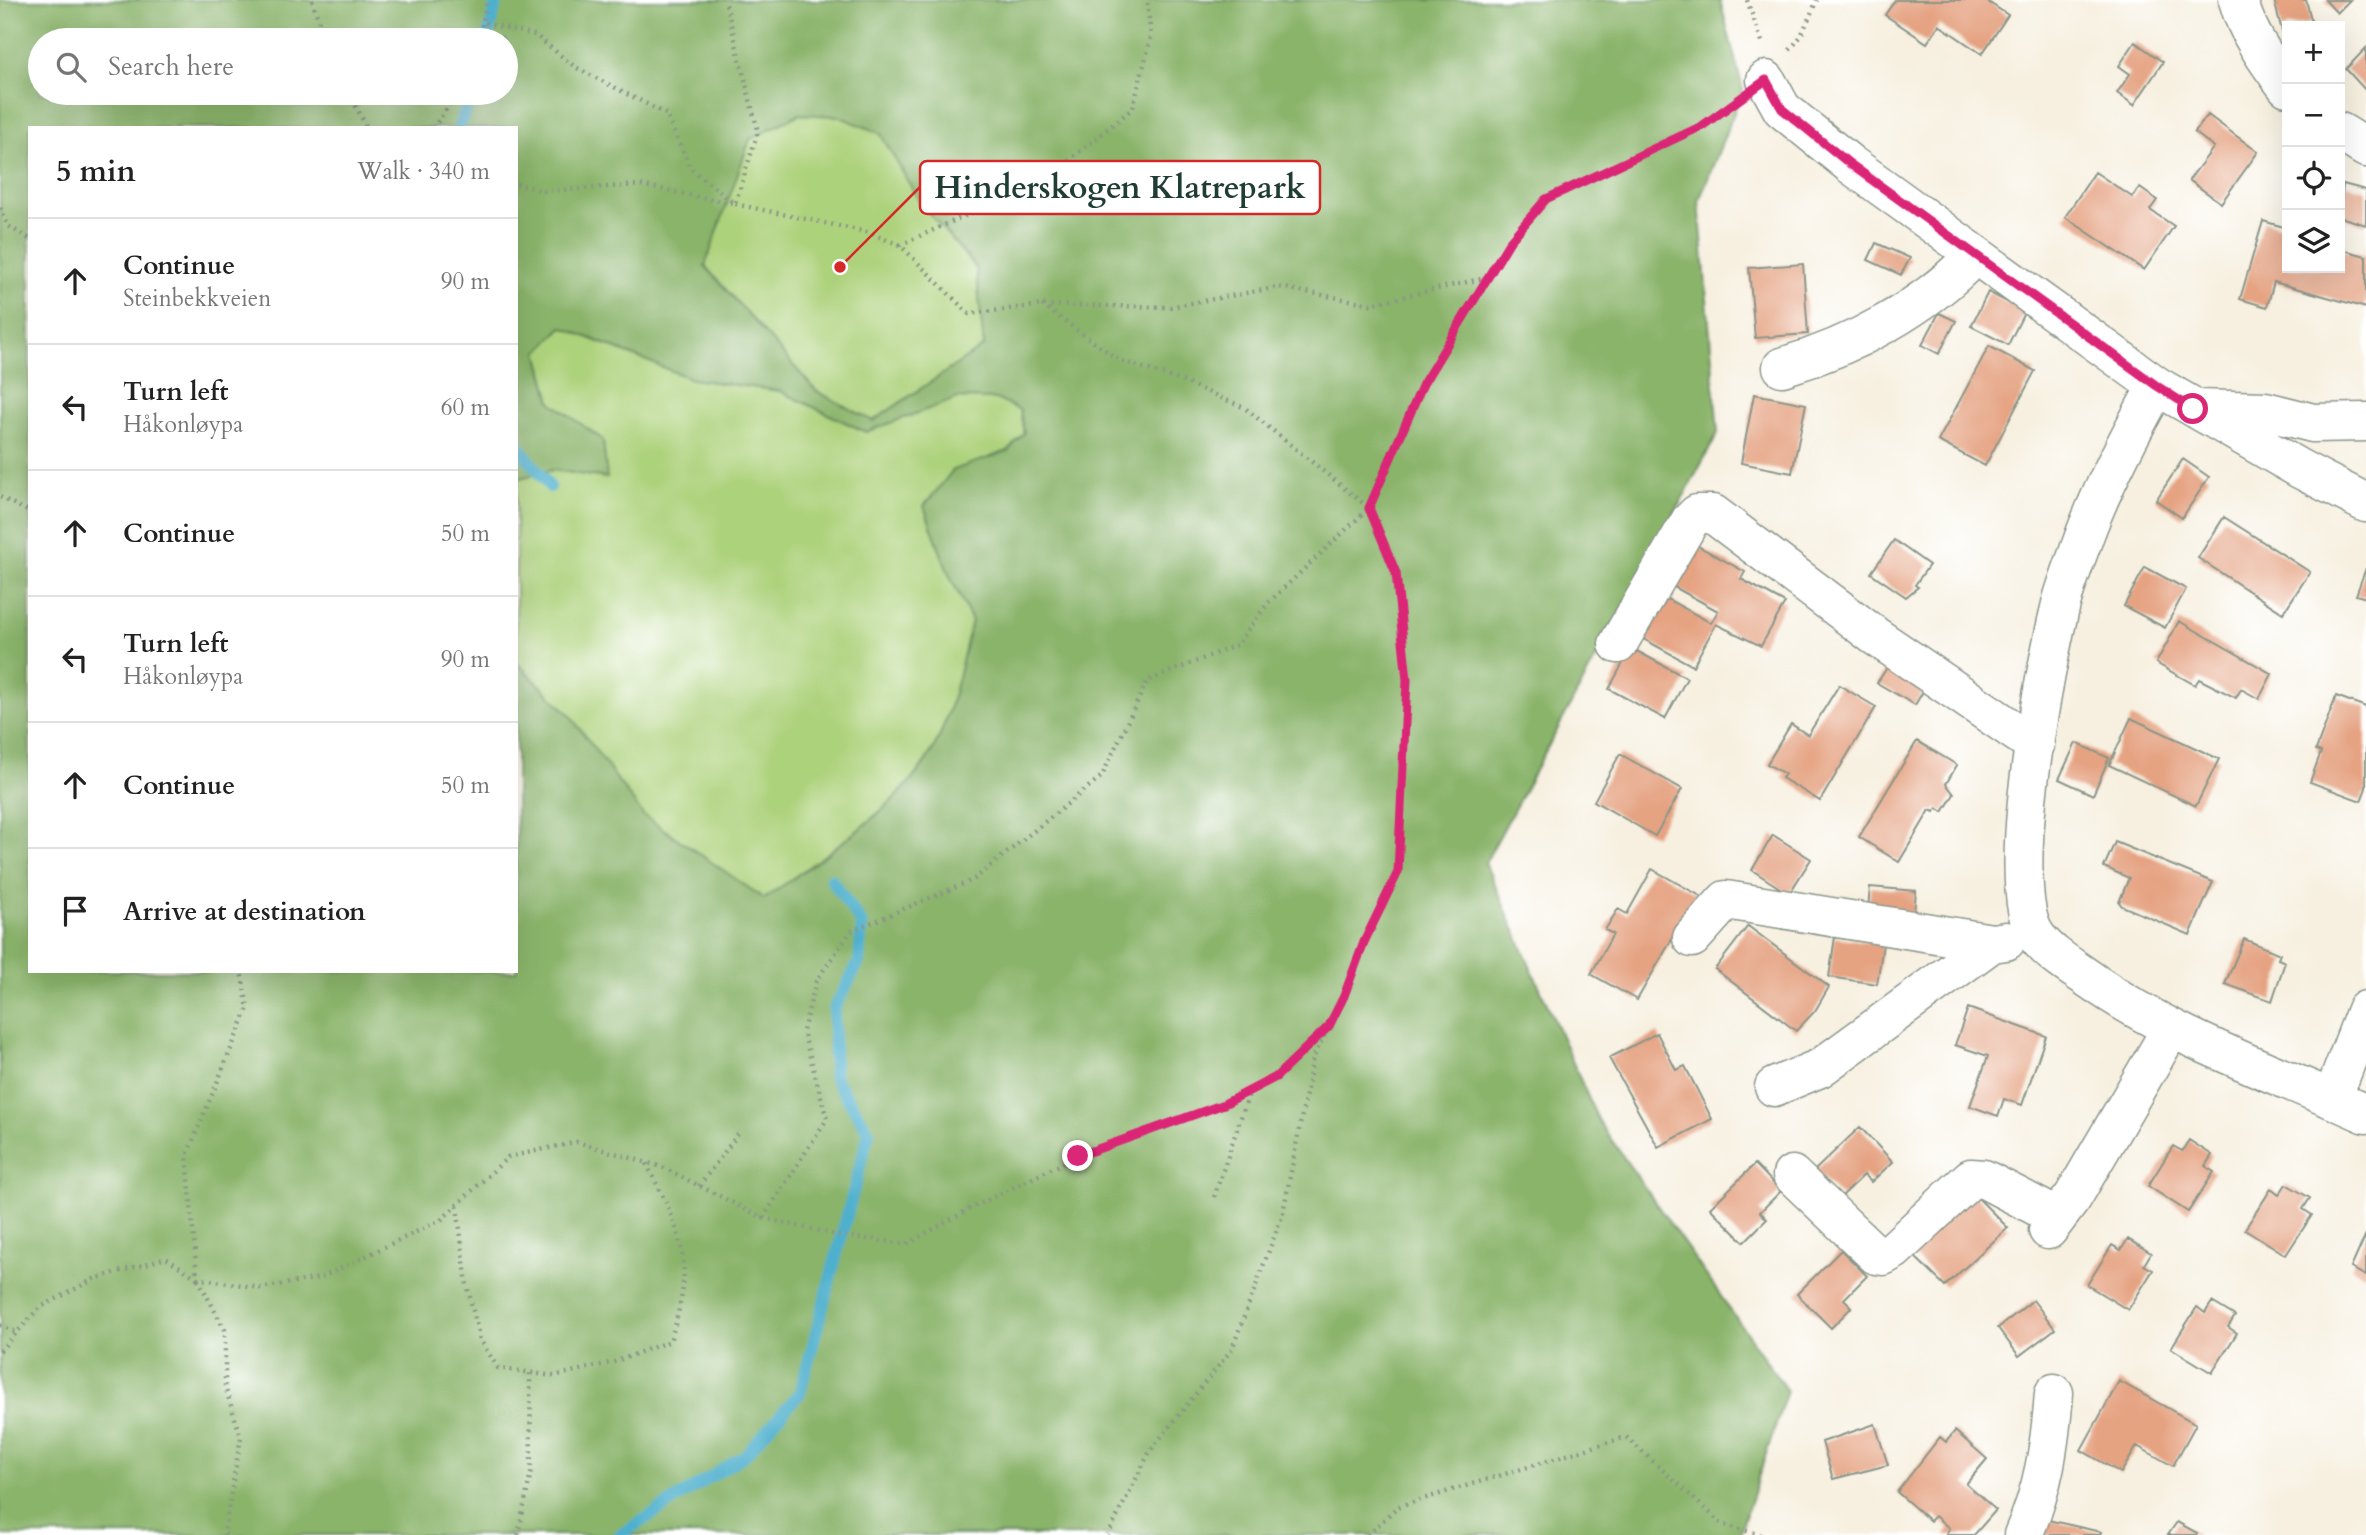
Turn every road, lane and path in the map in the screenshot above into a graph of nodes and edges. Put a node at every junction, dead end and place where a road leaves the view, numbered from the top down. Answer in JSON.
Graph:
{"nodes":[{"id":1,"x":312,"y":0,"type":"edge"},
{"id":2,"x":486,"y":0,"type":"edge"},
{"id":3,"x":724,"y":0,"type":"edge"},
{"id":4,"x":1147,"y":0,"type":"edge"},
{"id":5,"x":1817,"y":0,"type":"edge"},
{"id":6,"x":2238,"y":0,"type":"edge"},
{"id":7,"x":485,"y":23,"type":"junction"},
{"id":8,"x":322,"y":28,"type":"edge"},
{"id":9,"x":483,"y":28,"type":"edge"},
{"id":10,"x":506,"y":28,"type":"edge"},
{"id":11,"x":518,"y":31,"type":"edge"},
{"id":12,"x":1766,"y":80,"type":"junction"},
{"id":13,"x":2284,"y":84,"type":"edge"},
{"id":14,"x":355,"y":105,"type":"edge"},
{"id":15,"x":449,"y":105,"type":"edge"},
{"id":16,"x":366,"y":126,"type":"edge"},
{"id":17,"x":434,"y":126,"type":"edge"},
{"id":18,"x":2345,"y":135,"type":"edge"},
{"id":19,"x":2366,"y":148,"type":"edge"},
{"id":20,"x":518,"y":184,"type":"edge"},
{"id":21,"x":735,"y":204,"type":"junction"},
{"id":22,"x":0,"y":208,"type":"edge"},
{"id":23,"x":28,"y":238,"type":"edge"},
{"id":24,"x":900,"y":245,"type":"junction"},
{"id":25,"x":1975,"y":255,"type":"junction"},
{"id":26,"x":1490,"y":276,"type":"junction"},
{"id":27,"x":1042,"y":305,"type":"junction"},
{"id":28,"x":1782,"y":367,"type":"dead end"},
{"id":29,"x":2157,"y":386,"type":"junction"},
{"id":30,"x":2193,"y":409,"type":"junction"},
{"id":31,"x":2366,"y":422,"type":"edge"},
{"id":32,"x":0,"y":497,"type":"edge"},
{"id":33,"x":2366,"y":503,"type":"edge"},
{"id":34,"x":1369,"y":508,"type":"junction"},
{"id":35,"x":28,"y":511,"type":"edge"},
{"id":36,"x":1618,"y":644,"type":"dead end"},
{"id":37,"x":2035,"y":745,"type":"junction"},
{"id":38,"x":2035,"y":935,"type":"junction"},
{"id":39,"x":1692,"y":938,"type":"dead end"},
{"id":40,"x":1992,"y":943,"type":"junction"},
{"id":41,"x":241,"y":973,"type":"edge"},
{"id":42,"x":2366,"y":1010,"type":"edge"},
{"id":43,"x":1329,"y":1026,"type":"junction"},
{"id":44,"x":2171,"y":1029,"type":"junction"},
{"id":45,"x":1774,"y":1087,"type":"dead end"},
{"id":46,"x":1250,"y":1090,"type":"junction"},
{"id":47,"x":2332,"y":1099,"type":"junction"},
{"id":48,"x":2366,"y":1114,"type":"edge"},
{"id":49,"x":741,"y":1130,"type":"dead end"},
{"id":50,"x":646,"y":1162,"type":"junction"},
{"id":51,"x":1792,"y":1175,"type":"dead end"},
{"id":52,"x":699,"y":1185,"type":"junction"},
{"id":53,"x":1214,"y":1197,"type":"dead end"},
{"id":54,"x":457,"y":1206,"type":"junction"},
{"id":55,"x":763,"y":1218,"type":"junction"},
{"id":56,"x":197,"y":1278,"type":"junction"},
{"id":57,"x":0,"y":1325,"type":"edge"},
{"id":58,"x":16,"y":1332,"type":"junction"},
{"id":59,"x":0,"y":1351,"type":"edge"},
{"id":60,"x":530,"y":1373,"type":"junction"},
{"id":61,"x":2054,"y":1393,"type":"dead end"},
{"id":62,"x":226,"y":1535,"type":"edge"},
{"id":63,"x":518,"y":1535,"type":"edge"},
{"id":64,"x":1108,"y":1535,"type":"edge"},
{"id":65,"x":1368,"y":1535,"type":"edge"},
{"id":66,"x":1761,"y":1535,"type":"edge"},
{"id":67,"x":2023,"y":1535,"type":"edge"}],
"edges":[{"from":1,"to":8,"type":"path"},
{"from":2,"to":7,"type":"path"},
{"from":3,"to":21,"type":"path"},
{"from":4,"to":24,"type":"path"},
{"from":5,"to":12,"type":"path"},
{"from":6,"to":13,"type":"street"},
{"from":7,"to":9,"type":"path"},
{"from":7,"to":10,"type":"path"},
{"from":11,"to":21,"type":"path"},
{"from":12,"to":25,"type":"street"},
{"from":12,"to":26,"type":"path"},
{"from":14,"to":16,"type":"path"},
{"from":15,"to":17,"type":"path"},
{"from":18,"to":19,"type":"street"},
{"from":20,"to":21,"type":"path"},
{"from":21,"to":24,"type":"path"},
{"from":22,"to":23,"type":"path"},
{"from":24,"to":27,"type":"path"},
{"from":25,"to":28,"type":"street"},
{"from":25,"to":29,"type":"street"},
{"from":26,"to":27,"type":"path"},
{"from":26,"to":34,"type":"path"},
{"from":27,"to":34,"type":"path"},
{"from":29,"to":30,"type":"street"},
{"from":29,"to":37,"type":"street"},
{"from":30,"to":31,"type":"street"},
{"from":30,"to":33,"type":"street"},
{"from":32,"to":35,"type":"path"},
{"from":34,"to":43,"type":"path"},
{"from":34,"to":55,"type":"path"},
{"from":36,"to":37,"type":"street"},
{"from":37,"to":38,"type":"street"},
{"from":38,"to":40,"type":"street"},
{"from":38,"to":44,"type":"street"},
{"from":39,"to":40,"type":"street"},
{"from":40,"to":45,"type":"street"},
{"from":41,"to":56,"type":"path"},
{"from":42,"to":47,"type":"street"},
{"from":43,"to":46,"type":"path"},
{"from":43,"to":64,"type":"path"},
{"from":44,"to":47,"type":"street"},
{"from":44,"to":51,"type":"street"},
{"from":46,"to":53,"type":"path"},
{"from":46,"to":55,"type":"path"},
{"from":47,"to":48,"type":"street"},
{"from":49,"to":52,"type":"path"},
{"from":50,"to":52,"type":"path"},
{"from":50,"to":54,"type":"path"},
{"from":50,"to":60,"type":"path"},
{"from":52,"to":55,"type":"path"},
{"from":54,"to":56,"type":"path"},
{"from":54,"to":60,"type":"path"},
{"from":56,"to":58,"type":"path"},
{"from":56,"to":62,"type":"path"},
{"from":57,"to":58,"type":"path"},
{"from":58,"to":59,"type":"path"},
{"from":60,"to":63,"type":"path"},
{"from":61,"to":67,"type":"street"},
{"from":65,"to":66,"type":"path"}]}
